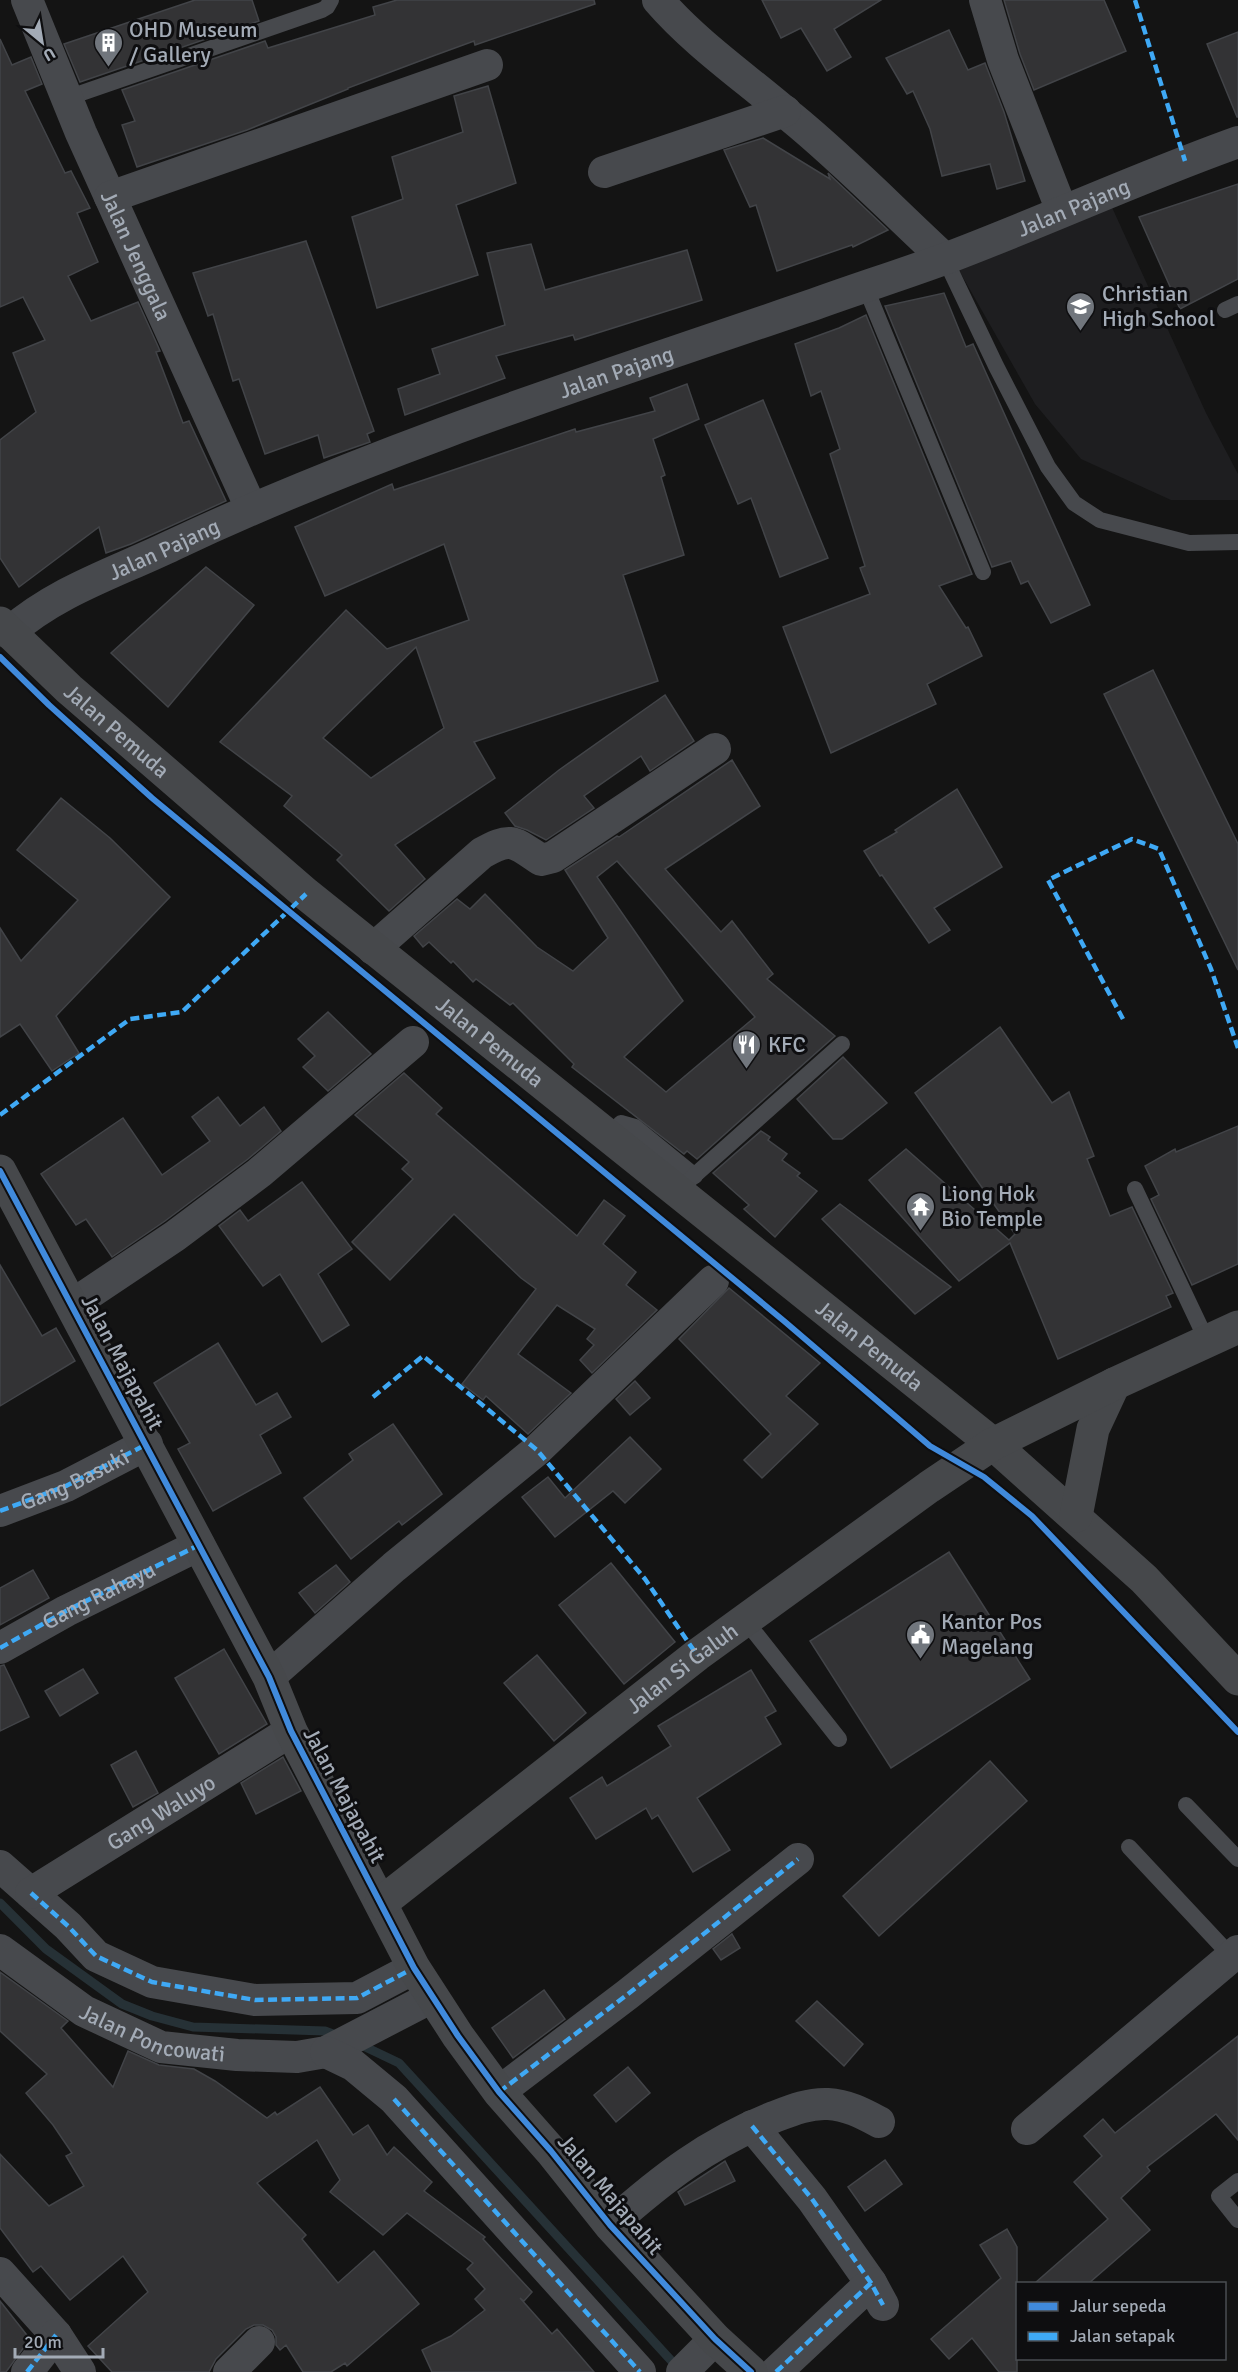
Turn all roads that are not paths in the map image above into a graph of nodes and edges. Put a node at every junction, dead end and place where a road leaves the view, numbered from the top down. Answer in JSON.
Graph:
{"nodes":[{"id":1,"x":27,"y":0,"type":"edge"},
{"id":2,"x":331,"y":0,"type":"edge"},
{"id":3,"x":658,"y":0,"type":"edge"},
{"id":4,"x":985,"y":0,"type":"edge"},
{"id":5,"x":487,"y":65,"type":"dead end"},
{"id":6,"x":67,"y":98,"type":"junction"},
{"id":7,"x":785,"y":111,"type":"junction"},
{"id":8,"x":1238,"y":142,"type":"edge"},
{"id":9,"x":604,"y":172,"type":"dead end"},
{"id":10,"x":111,"y":197,"type":"junction"},
{"id":11,"x":1062,"y":211,"type":"junction"},
{"id":12,"x":945,"y":259,"type":"junction"},
{"id":13,"x":865,"y":286,"type":"junction"},
{"id":14,"x":251,"y":508,"type":"junction"},
{"id":15,"x":1238,"y":542,"type":"edge"},
{"id":16,"x":983,"y":572,"type":"dead end"},
{"id":17,"x":4,"y":628,"type":"edge"},
{"id":18,"x":715,"y":750,"type":"dead end"},
{"id":19,"x":373,"y":949,"type":"junction"},
{"id":20,"x":413,"y":1042,"type":"dead end"},
{"id":21,"x":842,"y":1044,"type":"dead end"},
{"id":22,"x":0,"y":1171,"type":"edge"},
{"id":23,"x":686,"y":1184,"type":"junction"},
{"id":24,"x":1135,"y":1189,"type":"dead end"},
{"id":25,"x":712,"y":1281,"type":"dead end"},
{"id":26,"x":72,"y":1305,"type":"junction"},
{"id":27,"x":1238,"y":1327,"type":"edge"},
{"id":28,"x":1207,"y":1341,"type":"junction"},
{"id":29,"x":1114,"y":1384,"type":"junction"},
{"id":30,"x":147,"y":1444,"type":"junction"},
{"id":31,"x":993,"y":1444,"type":"junction"},
{"id":32,"x":0,"y":1511,"type":"edge"},
{"id":33,"x":1076,"y":1516,"type":"junction"},
{"id":34,"x":200,"y":1545,"type":"junction"},
{"id":35,"x":745,"y":1620,"type":"junction"},
{"id":36,"x":0,"y":1648,"type":"edge"},
{"id":37,"x":269,"y":1677,"type":"junction"},
{"id":38,"x":1238,"y":1679,"type":"edge"},
{"id":39,"x":291,"y":1731,"type":"junction"},
{"id":40,"x":839,"y":1739,"type":"dead end"},
{"id":41,"x":1186,"y":1805,"type":"dead end"},
{"id":42,"x":1129,"y":1847,"type":"dead end"},
{"id":43,"x":798,"y":1859,"type":"dead end"},
{"id":44,"x":1238,"y":1859,"type":"edge"},
{"id":45,"x":0,"y":1866,"type":"edge"},
{"id":46,"x":31,"y":1893,"type":"junction"},
{"id":47,"x":381,"y":1903,"type":"junction"},
{"id":48,"x":0,"y":1950,"type":"edge"},
{"id":49,"x":1235,"y":1954,"type":"edge"},
{"id":50,"x":414,"y":1968,"type":"junction"},
{"id":51,"x":432,"y":1997,"type":"junction"},
{"id":52,"x":334,"y":2048,"type":"junction"},
{"id":53,"x":499,"y":2092,"type":"junction"},
{"id":54,"x":879,"y":2122,"type":"dead end"},
{"id":55,"x":752,"y":2126,"type":"junction"},
{"id":56,"x":1027,"y":2129,"type":"dead end"},
{"id":57,"x":1238,"y":2181,"type":"edge"},
{"id":58,"x":1238,"y":2220,"type":"edge"},
{"id":59,"x":610,"y":2225,"type":"junction"},
{"id":60,"x":0,"y":2272,"type":"edge"},
{"id":61,"x":56,"y":2335,"type":"junction"},
{"id":62,"x":259,"y":2342,"type":"dead end"},
{"id":63,"x":697,"y":2357,"type":"edge"},
{"id":64,"x":232,"y":2371,"type":"edge"},
{"id":65,"x":27,"y":2372,"type":"edge"},
{"id":66,"x":80,"y":2372,"type":"edge"},
{"id":67,"x":640,"y":2372,"type":"edge"},
{"id":68,"x":751,"y":2372,"type":"edge"},
{"id":69,"x":776,"y":2372,"type":"edge"}],
"edges":[{"from":1,"to":6,"type":"street","name":"Jalan Jenggala"},
{"from":2,"to":6,"type":"lane"},
{"from":3,"to":7,"type":"street"},
{"from":4,"to":11,"type":"street"},
{"from":5,"to":10,"type":"street"},
{"from":6,"to":10,"type":"street","name":"Jalan Jenggala"},
{"from":7,"to":9,"type":"street"},
{"from":7,"to":12,"type":"street"},
{"from":8,"to":11,"type":"street","name":"Jalan Pajang"},
{"from":10,"to":14,"type":"street","name":"Jalan Jenggala"},
{"from":11,"to":12,"type":"street","name":"Jalan Pajang"},
{"from":12,"to":13,"type":"street","name":"Jalan Pajang"},
{"from":12,"to":15,"type":"lane"},
{"from":13,"to":14,"type":"street","name":"Jalan Pajang"},
{"from":13,"to":16,"type":"lane"},
{"from":14,"to":17,"type":"street","name":"Jalan Pajang"},
{"from":17,"to":19,"type":"street","name":"Jalan Pemuda"},
{"from":18,"to":19,"type":"street"},
{"from":19,"to":23,"type":"street","name":"Jalan Pemuda"},
{"from":20,"to":26,"type":"street"},
{"from":21,"to":23,"type":"lane"},
{"from":22,"to":26,"type":"street","name":"Jalan Majapahit"},
{"from":23,"to":31,"type":"street","name":"Jalan Pemuda"},
{"from":24,"to":28,"type":"lane"},
{"from":25,"to":37,"type":"street"},
{"from":26,"to":30,"type":"street","name":"Jalan Majapahit"},
{"from":27,"to":28,"type":"street","name":"Jalan Si Galuh"},
{"from":28,"to":29,"type":"street","name":"Jalan Si Galuh"},
{"from":29,"to":31,"type":"street","name":"Jalan Si Galuh"},
{"from":29,"to":33,"type":"street"},
{"from":30,"to":32,"type":"street","name":"Gang Basuki"},
{"from":30,"to":34,"type":"street","name":"Jalan Majapahit"},
{"from":31,"to":33,"type":"street","name":"Jalan Pemuda"},
{"from":31,"to":35,"type":"street","name":"Jalan Si Galuh"},
{"from":33,"to":38,"type":"street","name":"Jalan Pemuda"},
{"from":34,"to":36,"type":"street","name":"Gang Rahayu"},
{"from":34,"to":37,"type":"street","name":"Jalan Majapahit"},
{"from":35,"to":40,"type":"lane"},
{"from":35,"to":47,"type":"street","name":"Jalan Si Galuh"},
{"from":37,"to":39,"type":"street","name":"Jalan Majapahit"},
{"from":39,"to":46,"type":"street","name":"Gang Waluyo"},
{"from":39,"to":47,"type":"street","name":"Jalan Majapahit"},
{"from":41,"to":44,"type":"lane"},
{"from":42,"to":49,"type":"lane"},
{"from":43,"to":53,"type":"street"},
{"from":45,"to":46,"type":"street"},
{"from":46,"to":50,"type":"street"},
{"from":47,"to":50,"type":"street","name":"Jalan Majapahit"},
{"from":48,"to":52,"type":"street","name":"Jalan Poncowati"},
{"from":49,"to":56,"type":"street"},
{"from":50,"to":51,"type":"street","name":"Jalan Majapahit"},
{"from":51,"to":52,"type":"street","name":"Jalan Poncowati"},
{"from":51,"to":53,"type":"street","name":"Jalan Majapahit"},
{"from":52,"to":67,"type":"street"},
{"from":53,"to":59,"type":"street","name":"Jalan Majapahit"},
{"from":54,"to":55,"type":"street"},
{"from":55,"to":59,"type":"street"},
{"from":55,"to":69,"type":"street"},
{"from":57,"to":58,"type":"lane"},
{"from":59,"to":63,"type":"street","name":"Jalan Majapahit"},
{"from":60,"to":61,"type":"street"},
{"from":61,"to":65,"type":"street"},
{"from":61,"to":66,"type":"street"},
{"from":62,"to":64,"type":"street"},
{"from":63,"to":68,"type":"street","name":"Jalan Majapahit"}]}
